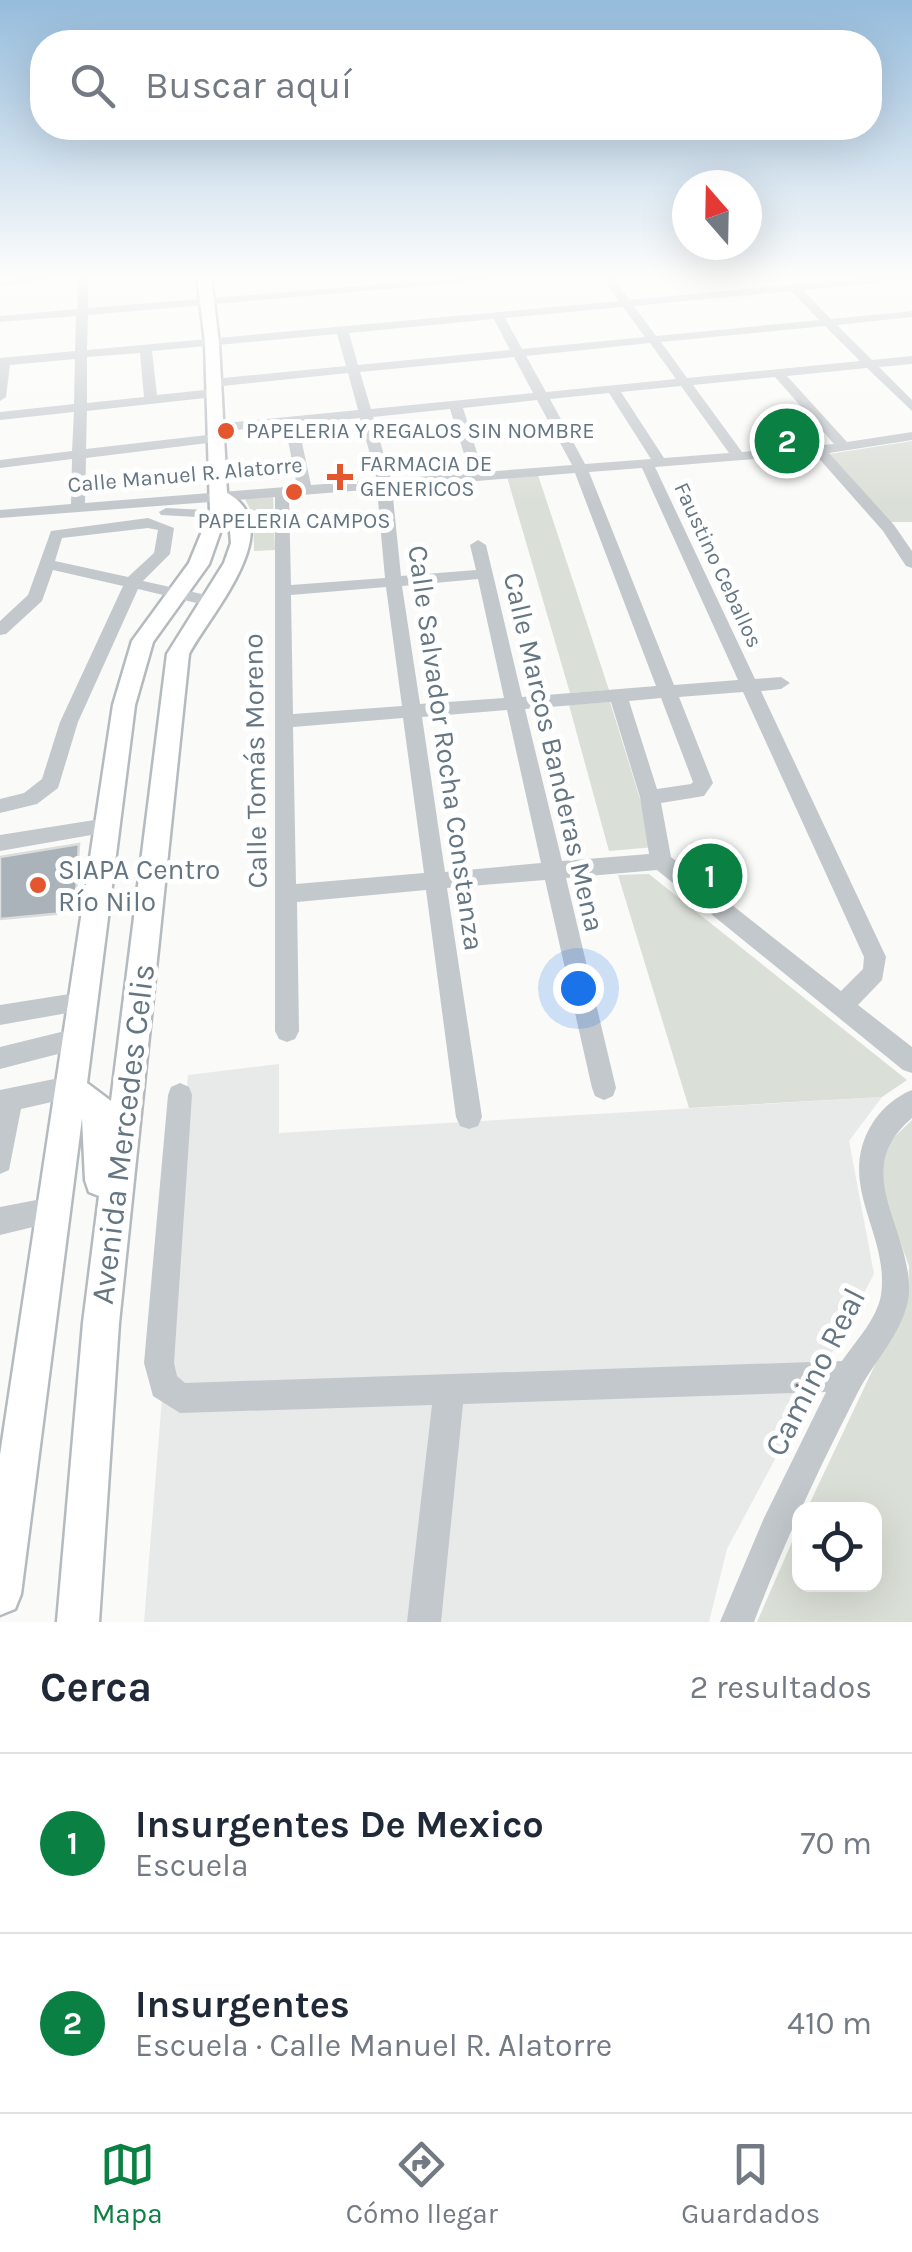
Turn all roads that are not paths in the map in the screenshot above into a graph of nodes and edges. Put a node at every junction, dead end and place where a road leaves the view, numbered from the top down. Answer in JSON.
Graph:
{"nodes":[{"id":1,"x":98,"y":353,"type":"edge"},
{"id":2,"x":146,"y":353,"type":"edge"},
{"id":3,"x":212,"y":353,"type":"edge"},
{"id":4,"x":349,"y":353,"type":"edge"},
{"id":5,"x":518,"y":353,"type":"junction"},
{"id":6,"x":521,"y":353,"type":"edge"},
{"id":7,"x":662,"y":353,"type":"edge"},
{"id":8,"x":859,"y":353,"type":"edge"},
{"id":9,"x":81,"y":354,"type":"junction"},
{"id":10,"x":912,"y":360,"type":"edge"},
{"id":11,"x":2,"y":362,"type":"edge"},
{"id":12,"x":868,"y":362,"type":"junction"},
{"id":13,"x":354,"y":369,"type":"junction"},
{"id":14,"x":776,"y":372,"type":"junction"},
{"id":15,"x":683,"y":381,"type":"junction"},
{"id":16,"x":214,"y":388,"type":"junction"},
{"id":17,"x":612,"y":388,"type":"junction"},
{"id":18,"x":540,"y":396,"type":"junction"},
{"id":19,"x":0,"y":398,"type":"edge"},
{"id":20,"x":151,"y":400,"type":"junction"},
{"id":21,"x":455,"y":404,"type":"junction"},
{"id":22,"x":911,"y":405,"type":"edge"},
{"id":23,"x":80,"y":407,"type":"junction"},
{"id":24,"x":367,"y":413,"type":"junction"},
{"id":25,"x":0,"y":416,"type":"edge"},
{"id":26,"x":291,"y":421,"type":"junction"},
{"id":27,"x":216,"y":433,"type":"junction"},
{"id":28,"x":912,"y":436,"type":"edge"},
{"id":29,"x":842,"y":446,"type":"junction"},
{"id":30,"x":819,"y":450,"type":"junction"},
{"id":31,"x":79,"y":454,"type":"junction"},
{"id":32,"x":738,"y":456,"type":"junction"},
{"id":33,"x":652,"y":462,"type":"junction"},
{"id":34,"x":0,"y":464,"type":"edge"},
{"id":35,"x":580,"y":467,"type":"junction"},
{"id":36,"x":477,"y":474,"type":"junction"},
{"id":37,"x":384,"y":481,"type":"junction"},
{"id":38,"x":304,"y":487,"type":"junction"},
{"id":39,"x":282,"y":490,"type":"junction"},
{"id":40,"x":218,"y":495,"type":"junction"},
{"id":41,"x":78,"y":508,"type":"junction"},
{"id":42,"x":1,"y":522,"type":"edge"},
{"id":43,"x":215,"y":524,"type":"junction"},
{"id":44,"x":889,"y":528,"type":"junction"},
{"id":45,"x":912,"y":528,"type":"edge"},
{"id":46,"x":478,"y":545,"type":"dead end"},
{"id":47,"x":912,"y":563,"type":"edge"},
{"id":48,"x":49,"y":564,"type":"junction"},
{"id":49,"x":484,"y":574,"type":"junction"},
{"id":50,"x":393,"y":580,"type":"junction"},
{"id":51,"x":132,"y":582,"type":"junction"},
{"id":52,"x":283,"y":591,"type":"junction"},
{"id":53,"x":174,"y":594,"type":"junction"},
{"id":54,"x":209,"y":601,"type":"junction"},
{"id":55,"x":0,"y":630,"type":"edge"},
{"id":56,"x":781,"y":683,"type":"dead end"},
{"id":57,"x":748,"y":686,"type":"junction"},
{"id":58,"x":670,"y":692,"type":"junction"},
{"id":59,"x":618,"y":696,"type":"junction"},
{"id":60,"x":514,"y":704,"type":"junction"},
{"id":61,"x":412,"y":711,"type":"junction"},
{"id":62,"x":284,"y":721,"type":"junction"},
{"id":63,"x":650,"y":796,"type":"junction"},
{"id":64,"x":0,"y":806,"type":"edge"},
{"id":65,"x":107,"y":826,"type":"junction"},
{"id":66,"x":0,"y":843,"type":"edge"},
{"id":67,"x":661,"y":861,"type":"junction"},
{"id":68,"x":553,"y":868,"type":"junction"},
{"id":69,"x":436,"y":879,"type":"junction"},
{"id":70,"x":286,"y":894,"type":"junction"},
{"id":71,"x":82,"y":1002,"type":"junction"},
{"id":72,"x":842,"y":1006,"type":"junction"},
{"id":73,"x":0,"y":1014,"type":"edge"},
{"id":74,"x":287,"y":1031,"type":"dead end"},
{"id":75,"x":77,"y":1039,"type":"junction"},
{"id":76,"x":0,"y":1058,"type":"edge"},
{"id":77,"x":912,"y":1062,"type":"edge"},
{"id":78,"x":69,"y":1088,"type":"junction"},
{"id":79,"x":604,"y":1088,"type":"dead end"},
{"id":80,"x":180,"y":1095,"type":"dead end"},
{"id":81,"x":5,"y":1101,"type":"edge"},
{"id":82,"x":912,"y":1102,"type":"edge"},
{"id":83,"x":469,"y":1117,"type":"dead end"},
{"id":84,"x":0,"y":1161,"type":"edge"},
{"id":85,"x":52,"y":1210,"type":"junction"},
{"id":86,"x":0,"y":1220,"type":"edge"},
{"id":87,"x":101,"y":1323,"type":"junction"},
{"id":88,"x":850,"y":1376,"type":"junction"},
{"id":89,"x":449,"y":1389,"type":"junction"},
{"id":90,"x":8,"y":1480,"type":"edge"},
{"id":91,"x":0,"y":1594,"type":"edge"},
{"id":92,"x":78,"y":1622,"type":"edge"},
{"id":93,"x":424,"y":1622,"type":"edge"},
{"id":94,"x":737,"y":1622,"type":"edge"}],
"edges":[{"from":1,"to":9,"type":"street"},
{"from":2,"to":20,"type":"street"},
{"from":3,"to":16,"type":"main road","name":"Avenida Mercedes Celis"},
{"from":4,"to":13,"type":"street","name":"Calle Salvador Rocha Constanza"},
{"from":5,"to":6,"type":"street"},
{"from":5,"to":13,"type":"street"},
{"from":5,"to":18,"type":"street"},
{"from":7,"to":15,"type":"street"},
{"from":8,"to":12,"type":"street"},
{"from":9,"to":11,"type":"street"},
{"from":9,"to":23,"type":"street"},
{"from":10,"to":12,"type":"street"},
{"from":11,"to":19,"type":"street"},
{"from":12,"to":14,"type":"street"},
{"from":12,"to":22,"type":"street"},
{"from":13,"to":16,"type":"street"},
{"from":13,"to":24,"type":"street","name":"Calle Salvador Rocha Constanza"},
{"from":14,"to":15,"type":"street"},
{"from":14,"to":29,"type":"street"},
{"from":15,"to":17,"type":"street"},
{"from":15,"to":32,"type":"street"},
{"from":16,"to":20,"type":"street"},
{"from":16,"to":27,"type":"main road","name":"Avenida Mercedes Celis"},
{"from":17,"to":18,"type":"street"},
{"from":17,"to":33,"type":"street","name":"Faustino Ceballos"},
{"from":18,"to":21,"type":"street"},
{"from":18,"to":35,"type":"street"},
{"from":20,"to":23,"type":"street"},
{"from":21,"to":24,"type":"street"},
{"from":21,"to":36,"type":"street"},
{"from":23,"to":25,"type":"street"},
{"from":23,"to":31,"type":"street"},
{"from":24,"to":26,"type":"street"},
{"from":24,"to":37,"type":"street","name":"Calle Salvador Rocha Constanza"},
{"from":26,"to":27,"type":"street"},
{"from":26,"to":38,"type":"street"},
{"from":27,"to":31,"type":"street"},
{"from":27,"to":40,"type":"main road","name":"Avenida Mercedes Celis"},
{"from":28,"to":29,"type":"street","name":"Calle Manuel R. Alatorre"},
{"from":29,"to":30,"type":"street","name":"Calle Manuel R. Alatorre"},
{"from":30,"to":32,"type":"street","name":"Calle Manuel R. Alatorre"},
{"from":30,"to":44,"type":"street"},
{"from":31,"to":34,"type":"street"},
{"from":31,"to":41,"type":"street"},
{"from":32,"to":33,"type":"street","name":"Calle Manuel R. Alatorre"},
{"from":33,"to":35,"type":"street","name":"Calle Manuel R. Alatorre"},
{"from":33,"to":57,"type":"street","name":"Faustino Ceballos"},
{"from":35,"to":36,"type":"street","name":"Calle Manuel R. Alatorre"},
{"from":35,"to":58,"type":"street"},
{"from":36,"to":37,"type":"street","name":"Calle Manuel R. Alatorre"},
{"from":37,"to":38,"type":"street","name":"Calle Manuel R. Alatorre"},
{"from":37,"to":50,"type":"street","name":"Calle Salvador Rocha Constanza"},
{"from":38,"to":39,"type":"street","name":"Calle Manuel R. Alatorre"},
{"from":39,"to":40,"type":"street","name":"Calle Manuel R. Alatorre"},
{"from":39,"to":52,"type":"street","name":"Calle Tomás Moreno"},
{"from":40,"to":41,"type":"street","name":"Calle Manuel R. Alatorre"},
{"from":40,"to":43,"type":"main road","name":"Avenida Mercedes Celis"},
{"from":40,"to":54,"type":"main road","name":"Avenida Mercedes Celis"},
{"from":41,"to":42,"type":"street","name":"Calle Manuel R. Alatorre"},
{"from":42,"to":43,"type":"street"},
{"from":43,"to":53,"type":"main road","name":"Avenida Mercedes Celis"},
{"from":44,"to":45,"type":"street"},
{"from":44,"to":47,"type":"street"},
{"from":46,"to":49,"type":"street","name":"Calle Marcos Banderas Mena"},
{"from":48,"to":51,"type":"street"},
{"from":48,"to":51,"type":"street"},
{"from":48,"to":55,"type":"street"},
{"from":49,"to":50,"type":"street"},
{"from":49,"to":60,"type":"street","name":"Calle Marcos Banderas Mena"},
{"from":50,"to":52,"type":"street"},
{"from":50,"to":61,"type":"street","name":"Calle Salvador Rocha Constanza"},
{"from":51,"to":53,"type":"street"},
{"from":51,"to":64,"type":"street"},
{"from":52,"to":62,"type":"street","name":"Calle Tomás Moreno"},
{"from":53,"to":54,"type":"street"},
{"from":53,"to":65,"type":"main road","name":"Avenida Mercedes Celis"},
{"from":54,"to":87,"type":"main road","name":"Avenida Mercedes Celis"},
{"from":56,"to":57,"type":"street"},
{"from":57,"to":58,"type":"street"},
{"from":57,"to":72,"type":"street","name":"Faustino Ceballos"},
{"from":58,"to":59,"type":"street"},
{"from":58,"to":63,"type":"street"},
{"from":59,"to":60,"type":"street"},
{"from":59,"to":63,"type":"street"},
{"from":60,"to":61,"type":"street"},
{"from":60,"to":68,"type":"street","name":"Calle Marcos Banderas Mena"},
{"from":61,"to":62,"type":"street"},
{"from":61,"to":69,"type":"street","name":"Calle Salvador Rocha Constanza"},
{"from":62,"to":70,"type":"street","name":"Calle Tomás Moreno"},
{"from":63,"to":67,"type":"street"},
{"from":65,"to":66,"type":"street"},
{"from":65,"to":71,"type":"main road","name":"Avenida Mercedes Celis"},
{"from":67,"to":68,"type":"street"},
{"from":67,"to":72,"type":"street"},
{"from":68,"to":69,"type":"street"},
{"from":68,"to":79,"type":"street","name":"Calle Marcos Banderas Mena"},
{"from":69,"to":70,"type":"street"},
{"from":69,"to":83,"type":"street","name":"Calle Salvador Rocha Constanza"},
{"from":70,"to":74,"type":"street","name":"Calle Tomás Moreno"},
{"from":71,"to":73,"type":"street"},
{"from":71,"to":75,"type":"main road","name":"Avenida Mercedes Celis"},
{"from":72,"to":77,"type":"street"},
{"from":75,"to":76,"type":"street"},
{"from":75,"to":78,"type":"main road","name":"Avenida Mercedes Celis"},
{"from":78,"to":81,"type":"street"},
{"from":78,"to":85,"type":"main road","name":"Avenida Mercedes Celis"},
{"from":78,"to":87,"type":"main road"},
{"from":80,"to":89,"type":"street"},
{"from":81,"to":84,"type":"street"},
{"from":82,"to":88,"type":"street","name":"Camino Real"},
{"from":85,"to":86,"type":"street"},
{"from":85,"to":90,"type":"main road","name":"Avenida Mercedes Celis"},
{"from":87,"to":92,"type":"main road","name":"Avenida Mercedes Celis"},
{"from":88,"to":89,"type":"street"},
{"from":88,"to":94,"type":"street","name":"Camino Real"},
{"from":89,"to":93,"type":"street"},
{"from":90,"to":91,"type":"main road","name":"Avenida Mercedes Celis"}]}
